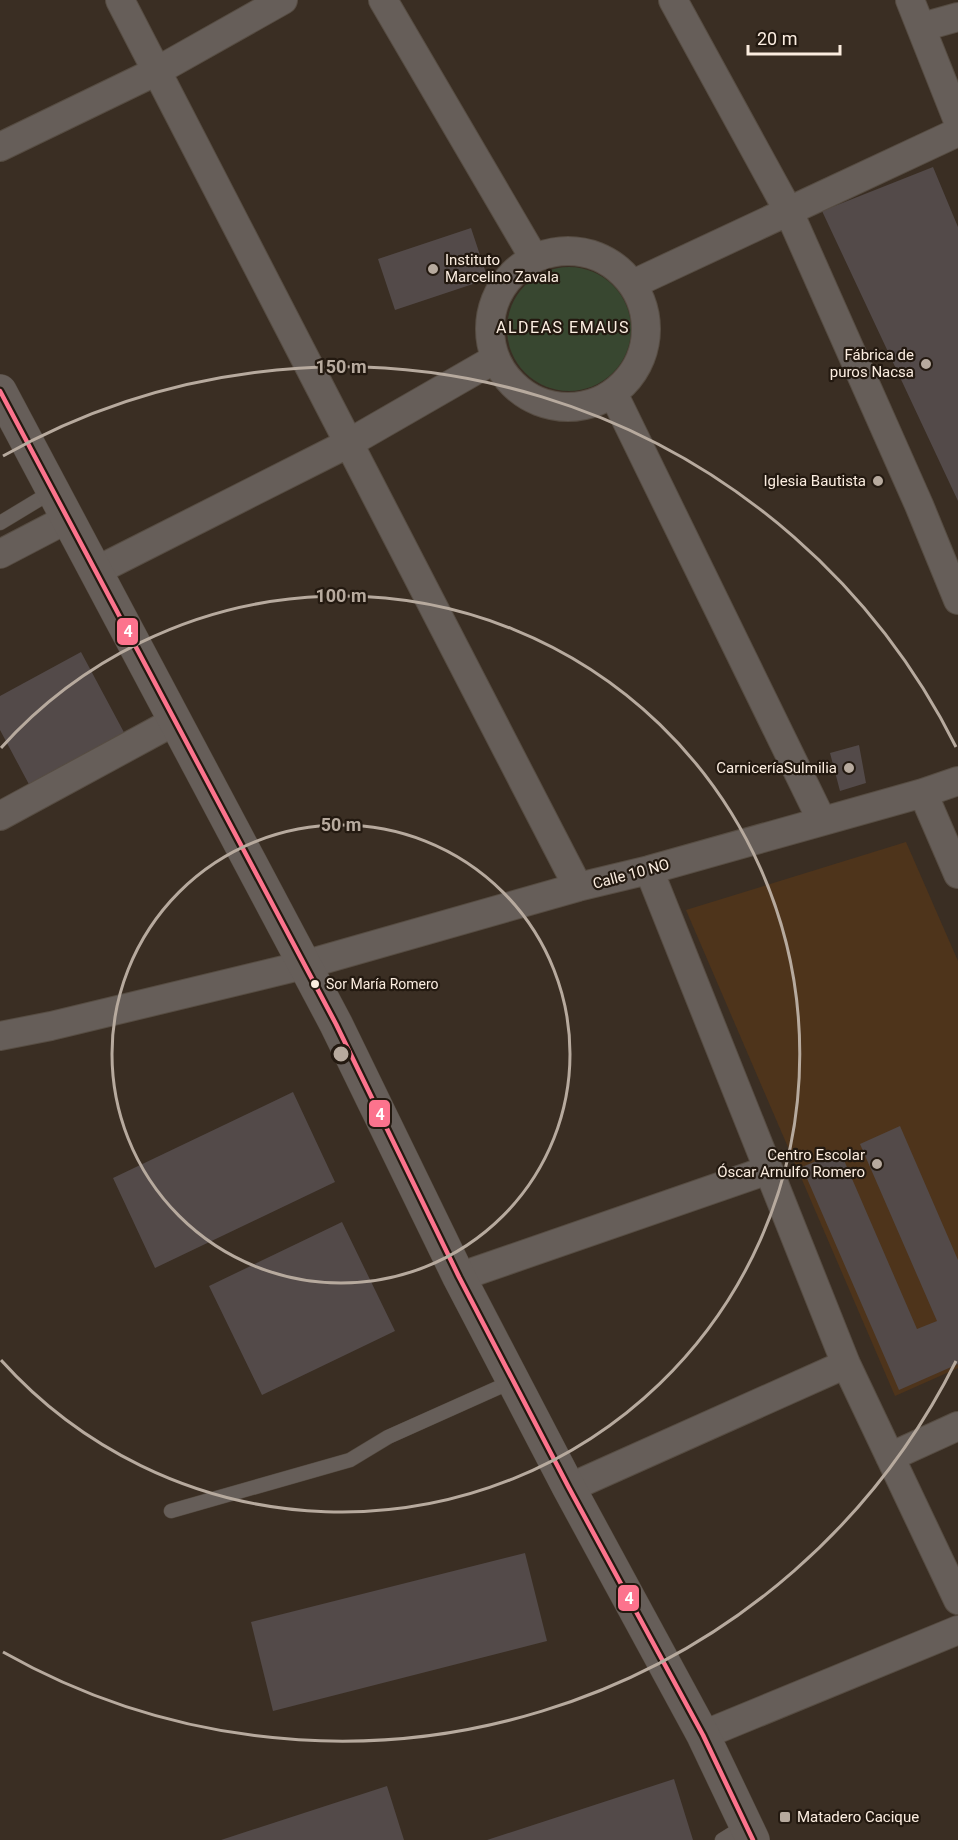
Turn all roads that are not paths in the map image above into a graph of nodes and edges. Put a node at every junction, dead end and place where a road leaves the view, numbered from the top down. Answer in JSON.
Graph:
{"nodes":[{"id":1,"x":120,"y":0,"type":"edge"},
{"id":2,"x":283,"y":0,"type":"edge"},
{"id":3,"x":383,"y":0,"type":"edge"},
{"id":4,"x":674,"y":0,"type":"edge"},
{"id":5,"x":910,"y":0,"type":"edge"},
{"id":6,"x":958,"y":17,"type":"edge"},
{"id":7,"x":922,"y":27,"type":"junction"},
{"id":8,"x":157,"y":71,"type":"junction"},
{"id":9,"x":958,"y":121,"type":"edge"},
{"id":10,"x":958,"y":132,"type":"edge"},
{"id":11,"x":0,"y":147,"type":"edge"},
{"id":12,"x":789,"y":212,"type":"junction"},
{"id":13,"x":534,"y":258,"type":"junction"},
{"id":14,"x":633,"y":284,"type":"junction"},
{"id":15,"x":495,"y":359,"type":"junction"},
{"id":16,"x":0,"y":391,"type":"edge"},
{"id":17,"x":614,"y":395,"type":"junction"},
{"id":18,"x":349,"y":443,"type":"junction"},
{"id":19,"x":60,"y":505,"type":"junction"},
{"id":20,"x":0,"y":523,"type":"edge"},
{"id":21,"x":0,"y":554,"type":"edge"},
{"id":22,"x":96,"y":571,"type":"junction"},
{"id":23,"x":958,"y":600,"type":"edge"},
{"id":24,"x":175,"y":721,"type":"junction"},
{"id":25,"x":958,"y":781,"type":"edge"},
{"id":26,"x":923,"y":793,"type":"junction"},
{"id":27,"x":0,"y":816,"type":"edge"},
{"id":28,"x":822,"y":821,"type":"junction"},
{"id":29,"x":649,"y":870,"type":"junction"},
{"id":30,"x":958,"y":874,"type":"edge"},
{"id":31,"x":578,"y":887,"type":"junction"},
{"id":32,"x":304,"y":965,"type":"junction"},
{"id":33,"x":0,"y":1036,"type":"edge"},
{"id":34,"x":768,"y":1170,"type":"junction"},
{"id":35,"x":459,"y":1277,"type":"junction"},
{"id":36,"x":846,"y":1364,"type":"junction"},
{"id":37,"x":515,"y":1381,"type":"junction"},
{"id":38,"x":958,"y":1426,"type":"edge"},
{"id":39,"x":890,"y":1457,"type":"junction"},
{"id":40,"x":569,"y":1488,"type":"junction"},
{"id":41,"x":171,"y":1511,"type":"dead end"},
{"id":42,"x":958,"y":1600,"type":"edge"},
{"id":43,"x":958,"y":1630,"type":"edge"},
{"id":44,"x":703,"y":1735,"type":"junction"},
{"id":45,"x":740,"y":1835,"type":"edge"}],
"edges":[{"from":1,"to":8,"type":"street"},
{"from":2,"to":8,"type":"street"},
{"from":3,"to":13,"type":"street"},
{"from":4,"to":12,"type":"street"},
{"from":5,"to":7,"type":"street"},
{"from":6,"to":7,"type":"street"},
{"from":7,"to":9,"type":"street"},
{"from":8,"to":11,"type":"street"},
{"from":8,"to":18,"type":"street"},
{"from":10,"to":12,"type":"street"},
{"from":12,"to":14,"type":"street"},
{"from":12,"to":23,"type":"street"},
{"from":13,"to":14,"type":"street"},
{"from":13,"to":15,"type":"street"},
{"from":14,"to":17,"type":"street"},
{"from":15,"to":17,"type":"street"},
{"from":15,"to":18,"type":"street"},
{"from":16,"to":19,"type":"street"},
{"from":17,"to":28,"type":"street"},
{"from":18,"to":22,"type":"street"},
{"from":18,"to":31,"type":"street"},
{"from":19,"to":20,"type":"lane"},
{"from":19,"to":21,"type":"street"},
{"from":19,"to":22,"type":"street"},
{"from":22,"to":24,"type":"street"},
{"from":24,"to":27,"type":"street"},
{"from":24,"to":32,"type":"street"},
{"from":25,"to":26,"type":"street","name":"Calle 10 NO"},
{"from":26,"to":28,"type":"street","name":"Calle 10 NO"},
{"from":26,"to":30,"type":"street"},
{"from":28,"to":29,"type":"street","name":"Calle 10 NO"},
{"from":29,"to":31,"type":"street","name":"Calle 10 NO"},
{"from":29,"to":34,"type":"street"},
{"from":31,"to":32,"type":"street","name":"Calle 10 NO"},
{"from":32,"to":33,"type":"street","name":"Calle 10 NO"},
{"from":32,"to":35,"type":"street"},
{"from":34,"to":35,"type":"street"},
{"from":34,"to":36,"type":"street"},
{"from":35,"to":37,"type":"street"},
{"from":36,"to":39,"type":"street"},
{"from":36,"to":40,"type":"street"},
{"from":37,"to":40,"type":"street"},
{"from":37,"to":41,"type":"lane"},
{"from":38,"to":39,"type":"street"},
{"from":39,"to":42,"type":"street"},
{"from":40,"to":44,"type":"street"},
{"from":43,"to":44,"type":"street"},
{"from":44,"to":45,"type":"street"}]}
